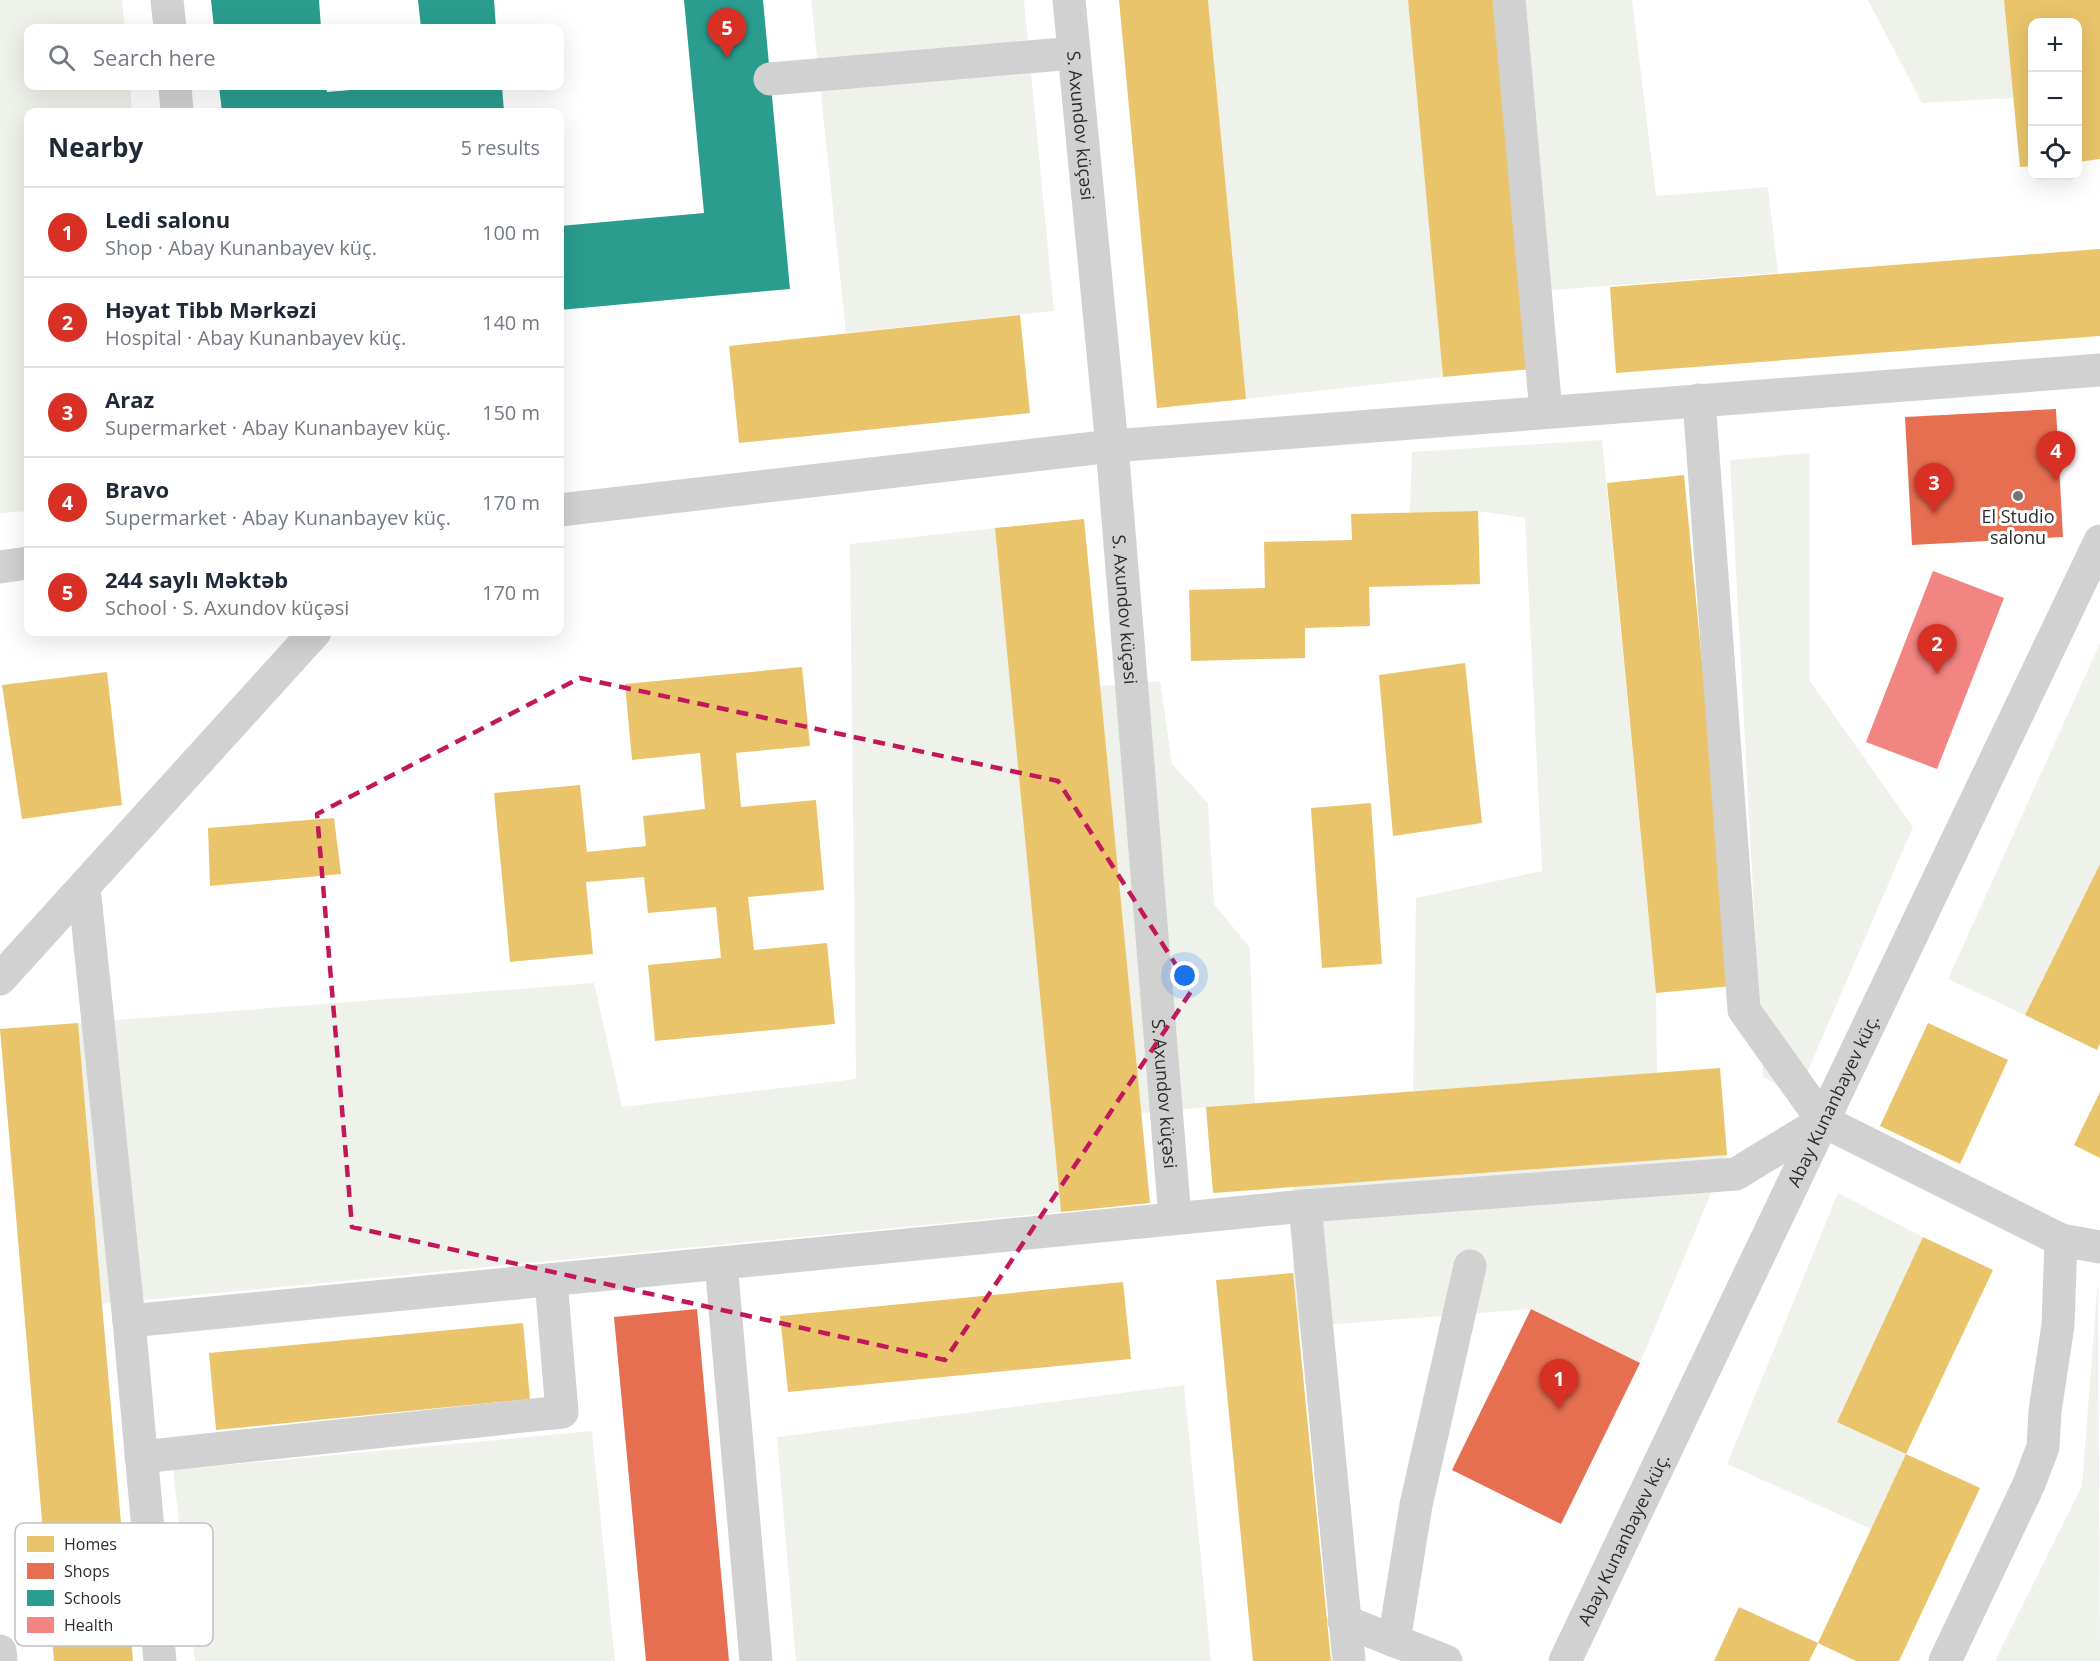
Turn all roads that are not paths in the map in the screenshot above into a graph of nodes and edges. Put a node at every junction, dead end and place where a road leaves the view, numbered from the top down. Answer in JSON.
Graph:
{"nodes":[{"id":1,"x":167,"y":0,"type":"edge"},
{"id":2,"x":1069,"y":0,"type":"edge"},
{"id":3,"x":1509,"y":0,"type":"edge"},
{"id":4,"x":170,"y":24,"type":"edge"},
{"id":5,"x":1074,"y":53,"type":"junction"},
{"id":6,"x":770,"y":79,"type":"dead end"},
{"id":7,"x":175,"y":90,"type":"edge"},
{"id":8,"x":177,"y":108,"type":"edge"},
{"id":9,"x":2100,"y":370,"type":"edge"},
{"id":10,"x":1699,"y":400,"type":"junction"},
{"id":11,"x":1546,"y":412,"type":"junction"},
{"id":12,"x":1112,"y":446,"type":"junction"},
{"id":13,"x":564,"y":510,"type":"edge"},
{"id":14,"x":2100,"y":541,"type":"edge"},
{"id":15,"x":24,"y":564,"type":"edge"},
{"id":16,"x":0,"y":567,"type":"edge"},
{"id":17,"x":311,"y":636,"type":"edge"},
{"id":18,"x":84,"y":887,"type":"junction"},
{"id":19,"x":0,"y":979,"type":"edge"},
{"id":20,"x":1823,"y":1121,"type":"junction"},
{"id":21,"x":1305,"y":1206,"type":"junction"},
{"id":22,"x":1175,"y":1218,"type":"junction"},
{"id":23,"x":2061,"y":1240,"type":"junction"},
{"id":24,"x":2100,"y":1247,"type":"edge"},
{"id":25,"x":721,"y":1263,"type":"junction"},
{"id":26,"x":1470,"y":1266,"type":"dead end"},
{"id":27,"x":551,"y":1280,"type":"junction"},
{"id":28,"x":129,"y":1321,"type":"junction"},
{"id":29,"x":141,"y":1457,"type":"junction"},
{"id":30,"x":147,"y":1523,"type":"edge"},
{"id":31,"x":1344,"y":1621,"type":"junction"},
{"id":32,"x":1394,"y":1641,"type":"junction"},
{"id":33,"x":159,"y":1646,"type":"edge"},
{"id":34,"x":0,"y":1652,"type":"edge"},
{"id":35,"x":1,"y":1661,"type":"edge"},
{"id":36,"x":160,"y":1661,"type":"edge"},
{"id":37,"x":756,"y":1661,"type":"edge"},
{"id":38,"x":1349,"y":1661,"type":"edge"},
{"id":39,"x":1446,"y":1661,"type":"edge"},
{"id":40,"x":1565,"y":1661,"type":"edge"},
{"id":41,"x":1945,"y":1661,"type":"edge"}],
"edges":[{"from":1,"to":4,"type":"street"},
{"from":2,"to":5,"type":"street","name":"S. Axundov küçəsi"},
{"from":3,"to":11,"type":"street"},
{"from":5,"to":6,"type":"street"},
{"from":5,"to":12,"type":"street","name":"S. Axundov küçəsi"},
{"from":7,"to":8,"type":"street"},
{"from":9,"to":10,"type":"street"},
{"from":10,"to":11,"type":"street"},
{"from":10,"to":20,"type":"street"},
{"from":11,"to":12,"type":"street"},
{"from":12,"to":13,"type":"street"},
{"from":12,"to":22,"type":"street","name":"S. Axundov küçəsi"},
{"from":14,"to":20,"type":"street","name":"Abay Kunanbayev küç."},
{"from":15,"to":16,"type":"street"},
{"from":17,"to":18,"type":"street"},
{"from":18,"to":19,"type":"street"},
{"from":18,"to":28,"type":"street"},
{"from":20,"to":21,"type":"street"},
{"from":20,"to":23,"type":"street"},
{"from":20,"to":40,"type":"street","name":"Abay Kunanbayev küç."},
{"from":21,"to":22,"type":"street"},
{"from":21,"to":31,"type":"street"},
{"from":22,"to":25,"type":"street"},
{"from":23,"to":24,"type":"street"},
{"from":23,"to":41,"type":"street"},
{"from":25,"to":27,"type":"street"},
{"from":25,"to":37,"type":"street"},
{"from":26,"to":32,"type":"street"},
{"from":27,"to":28,"type":"street"},
{"from":27,"to":29,"type":"street"},
{"from":28,"to":29,"type":"street"},
{"from":29,"to":30,"type":"street"},
{"from":31,"to":32,"type":"street"},
{"from":31,"to":38,"type":"street"},
{"from":32,"to":39,"type":"street"},
{"from":33,"to":36,"type":"street"},
{"from":34,"to":35,"type":"street"}]}
